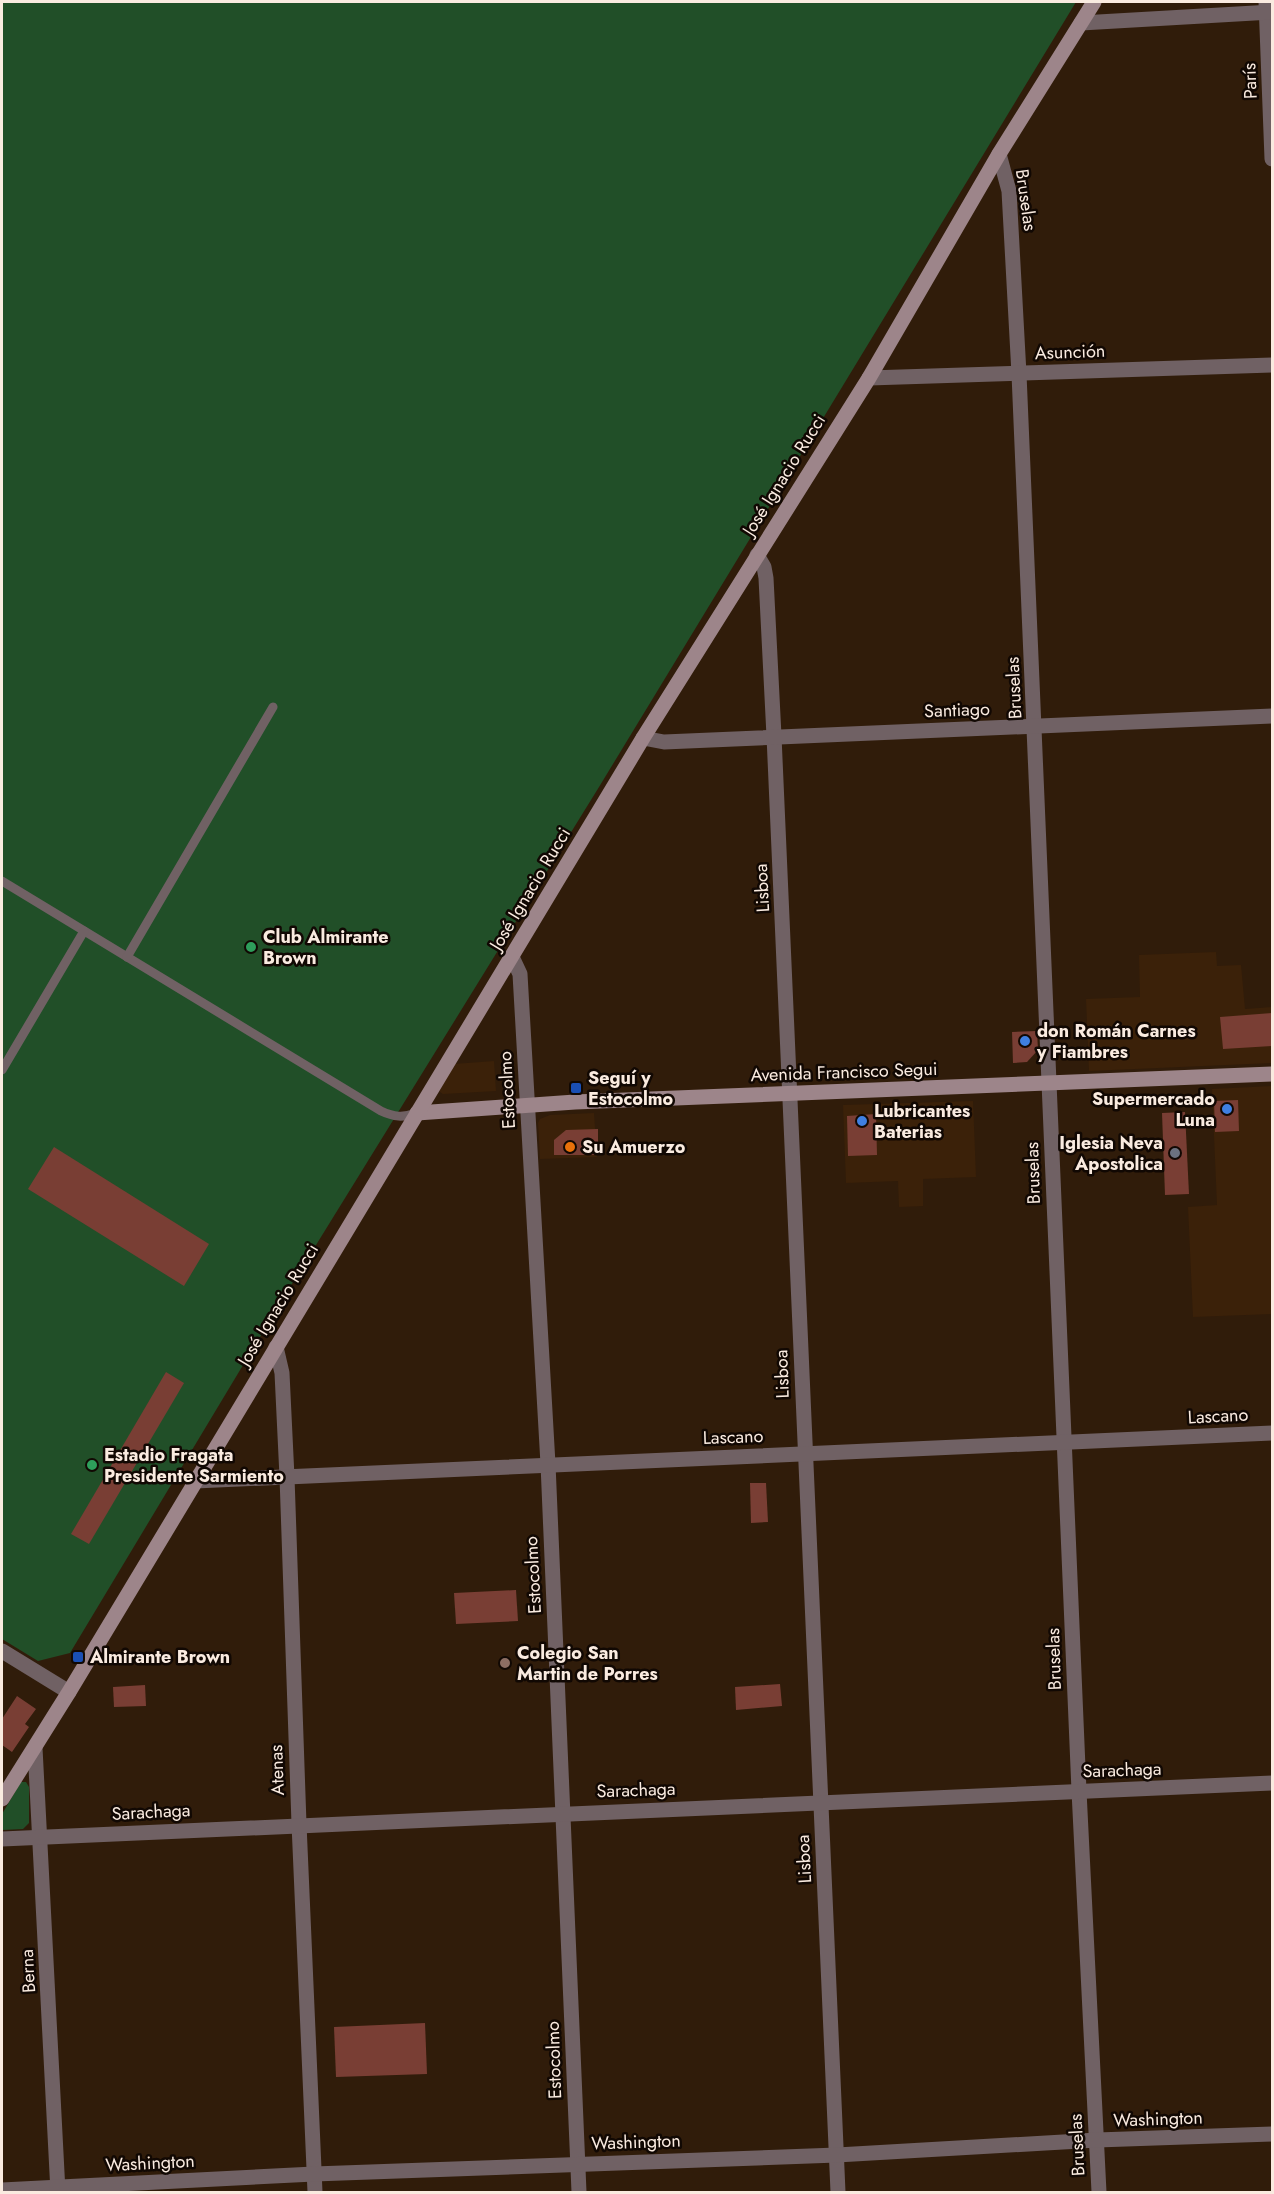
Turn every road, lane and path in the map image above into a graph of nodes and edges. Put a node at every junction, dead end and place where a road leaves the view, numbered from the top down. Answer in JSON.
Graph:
{"nodes":[{"id":1,"x":1094,"y":2,"type":"edge"},
{"id":2,"x":1269,"y":9,"type":"edge"},
{"id":3,"x":1081,"y":23,"type":"junction"},
{"id":4,"x":999,"y":154,"type":"junction"},
{"id":5,"x":1272,"y":159,"type":"edge"},
{"id":6,"x":1272,"y":365,"type":"edge"},
{"id":7,"x":1019,"y":374,"type":"junction"},
{"id":8,"x":869,"y":378,"type":"junction"},
{"id":9,"x":757,"y":555,"type":"junction"},
{"id":10,"x":273,"y":707,"type":"dead end"},
{"id":11,"x":1272,"y":716,"type":"edge"},
{"id":12,"x":1036,"y":727,"type":"junction"},
{"id":13,"x":774,"y":736,"type":"junction"},
{"id":14,"x":643,"y":738,"type":"junction"},
{"id":15,"x":2,"y":881,"type":"edge"},
{"id":16,"x":84,"y":931,"type":"junction"},
{"id":17,"x":127,"y":957,"type":"junction"},
{"id":18,"x":512,"y":957,"type":"junction"},
{"id":19,"x":2,"y":1070,"type":"edge"},
{"id":20,"x":1272,"y":1074,"type":"edge"},
{"id":21,"x":1049,"y":1084,"type":"junction"},
{"id":22,"x":791,"y":1094,"type":"junction"},
{"id":23,"x":528,"y":1105,"type":"junction"},
{"id":24,"x":417,"y":1113,"type":"junction"},
{"id":25,"x":276,"y":1347,"type":"junction"},
{"id":26,"x":1272,"y":1433,"type":"edge"},
{"id":27,"x":1064,"y":1443,"type":"junction"},
{"id":28,"x":805,"y":1454,"type":"junction"},
{"id":29,"x":548,"y":1464,"type":"junction"},
{"id":30,"x":287,"y":1477,"type":"junction"},
{"id":31,"x":195,"y":1481,"type":"junction"},
{"id":32,"x":2,"y":1651,"type":"edge"},
{"id":33,"x":69,"y":1692,"type":"junction"},
{"id":34,"x":35,"y":1748,"type":"junction"},
{"id":35,"x":1272,"y":1783,"type":"edge"},
{"id":36,"x":1079,"y":1791,"type":"junction"},
{"id":37,"x":2,"y":1799,"type":"edge"},
{"id":38,"x":821,"y":1802,"type":"junction"},
{"id":39,"x":563,"y":1813,"type":"junction"},
{"id":40,"x":298,"y":1824,"type":"junction"},
{"id":41,"x":40,"y":1837,"type":"junction"},
{"id":42,"x":2,"y":1839,"type":"edge"},
{"id":43,"x":1272,"y":2134,"type":"edge"},
{"id":44,"x":1097,"y":2140,"type":"junction"},
{"id":45,"x":837,"y":2155,"type":"junction"},
{"id":46,"x":578,"y":2164,"type":"junction"},
{"id":47,"x":314,"y":2174,"type":"junction"},
{"id":48,"x":2,"y":2190,"type":"edge"},
{"id":49,"x":58,"y":2190,"type":"edge"},
{"id":50,"x":315,"y":2193,"type":"edge"},
{"id":51,"x":579,"y":2193,"type":"edge"},
{"id":52,"x":838,"y":2193,"type":"edge"},
{"id":53,"x":1099,"y":2193,"type":"edge"}],
"edges":[{"from":1,"to":3,"type":"street","name":"José Ignacio Rucci"},
{"from":2,"to":3,"type":"street"},
{"from":2,"to":5,"type":"street","name":"París"},
{"from":3,"to":4,"type":"street","name":"José Ignacio Rucci"},
{"from":4,"to":7,"type":"street","name":"Bruselas"},
{"from":4,"to":8,"type":"street","name":"José Ignacio Rucci"},
{"from":6,"to":7,"type":"street","name":"Asunción"},
{"from":7,"to":8,"type":"street","name":"Asunción"},
{"from":7,"to":12,"type":"street","name":"Bruselas"},
{"from":8,"to":9,"type":"street","name":"José Ignacio Rucci"},
{"from":9,"to":13,"type":"street","name":"Lisboa"},
{"from":9,"to":14,"type":"street","name":"José Ignacio Rucci"},
{"from":10,"to":17,"type":"lane"},
{"from":11,"to":12,"type":"street","name":"Santiago"},
{"from":12,"to":13,"type":"street","name":"Santiago"},
{"from":12,"to":21,"type":"street","name":"Bruselas"},
{"from":13,"to":14,"type":"street","name":"Santiago"},
{"from":13,"to":22,"type":"street","name":"Lisboa"},
{"from":14,"to":18,"type":"street","name":"José Ignacio Rucci"},
{"from":15,"to":16,"type":"lane"},
{"from":16,"to":17,"type":"lane"},
{"from":16,"to":19,"type":"lane"},
{"from":17,"to":24,"type":"lane"},
{"from":18,"to":23,"type":"street","name":"Estocolmo"},
{"from":18,"to":24,"type":"street","name":"José Ignacio Rucci"},
{"from":20,"to":21,"type":"street","name":"Avenida Francisco Segui"},
{"from":21,"to":22,"type":"street","name":"Avenida Francisco Segui"},
{"from":21,"to":27,"type":"street","name":"Bruselas"},
{"from":22,"to":23,"type":"street","name":"Avenida Francisco Segui"},
{"from":22,"to":28,"type":"street","name":"Lisboa"},
{"from":23,"to":24,"type":"street","name":"Avenida Francisco Segui"},
{"from":23,"to":29,"type":"street","name":"Estocolmo"},
{"from":24,"to":25,"type":"street","name":"José Ignacio Rucci"},
{"from":25,"to":30,"type":"street","name":"Atenas"},
{"from":25,"to":31,"type":"street","name":"José Ignacio Rucci"},
{"from":26,"to":27,"type":"street","name":"Lascano"},
{"from":27,"to":28,"type":"street","name":"Lascano"},
{"from":27,"to":36,"type":"street","name":"Bruselas"},
{"from":28,"to":29,"type":"street","name":"Lascano"},
{"from":28,"to":38,"type":"street","name":"Lisboa"},
{"from":29,"to":30,"type":"street","name":"Lascano"},
{"from":29,"to":39,"type":"street","name":"Estocolmo"},
{"from":30,"to":31,"type":"street","name":"Lascano"},
{"from":30,"to":40,"type":"street","name":"Atenas"},
{"from":31,"to":33,"type":"street","name":"José Ignacio Rucci"},
{"from":32,"to":33,"type":"street"},
{"from":33,"to":34,"type":"street","name":"José Ignacio Rucci"},
{"from":34,"to":37,"type":"street","name":"José Ignacio Rucci"},
{"from":34,"to":41,"type":"street","name":"Berna"},
{"from":35,"to":36,"type":"street","name":"Sarachaga"},
{"from":36,"to":38,"type":"street","name":"Sarachaga"},
{"from":36,"to":44,"type":"street","name":"Bruselas"},
{"from":38,"to":39,"type":"street","name":"Sarachaga"},
{"from":38,"to":45,"type":"street","name":"Lisboa"},
{"from":39,"to":40,"type":"street","name":"Sarachaga"},
{"from":39,"to":46,"type":"street","name":"Estocolmo"},
{"from":40,"to":41,"type":"street","name":"Sarachaga"},
{"from":40,"to":47,"type":"street","name":"Atenas"},
{"from":41,"to":42,"type":"street","name":"Sarachaga"},
{"from":41,"to":49,"type":"street","name":"Berna"},
{"from":43,"to":44,"type":"street","name":"Washington"},
{"from":44,"to":45,"type":"street","name":"Washington"},
{"from":44,"to":53,"type":"street","name":"Bruselas"},
{"from":45,"to":46,"type":"street","name":"Washington"},
{"from":45,"to":52,"type":"street","name":"Lisboa"},
{"from":46,"to":47,"type":"street","name":"Washington"},
{"from":46,"to":51,"type":"street","name":"Estocolmo"},
{"from":47,"to":49,"type":"street","name":"Washington"},
{"from":47,"to":50,"type":"street","name":"Atenas"},
{"from":48,"to":49,"type":"street","name":"Washington"}]}
